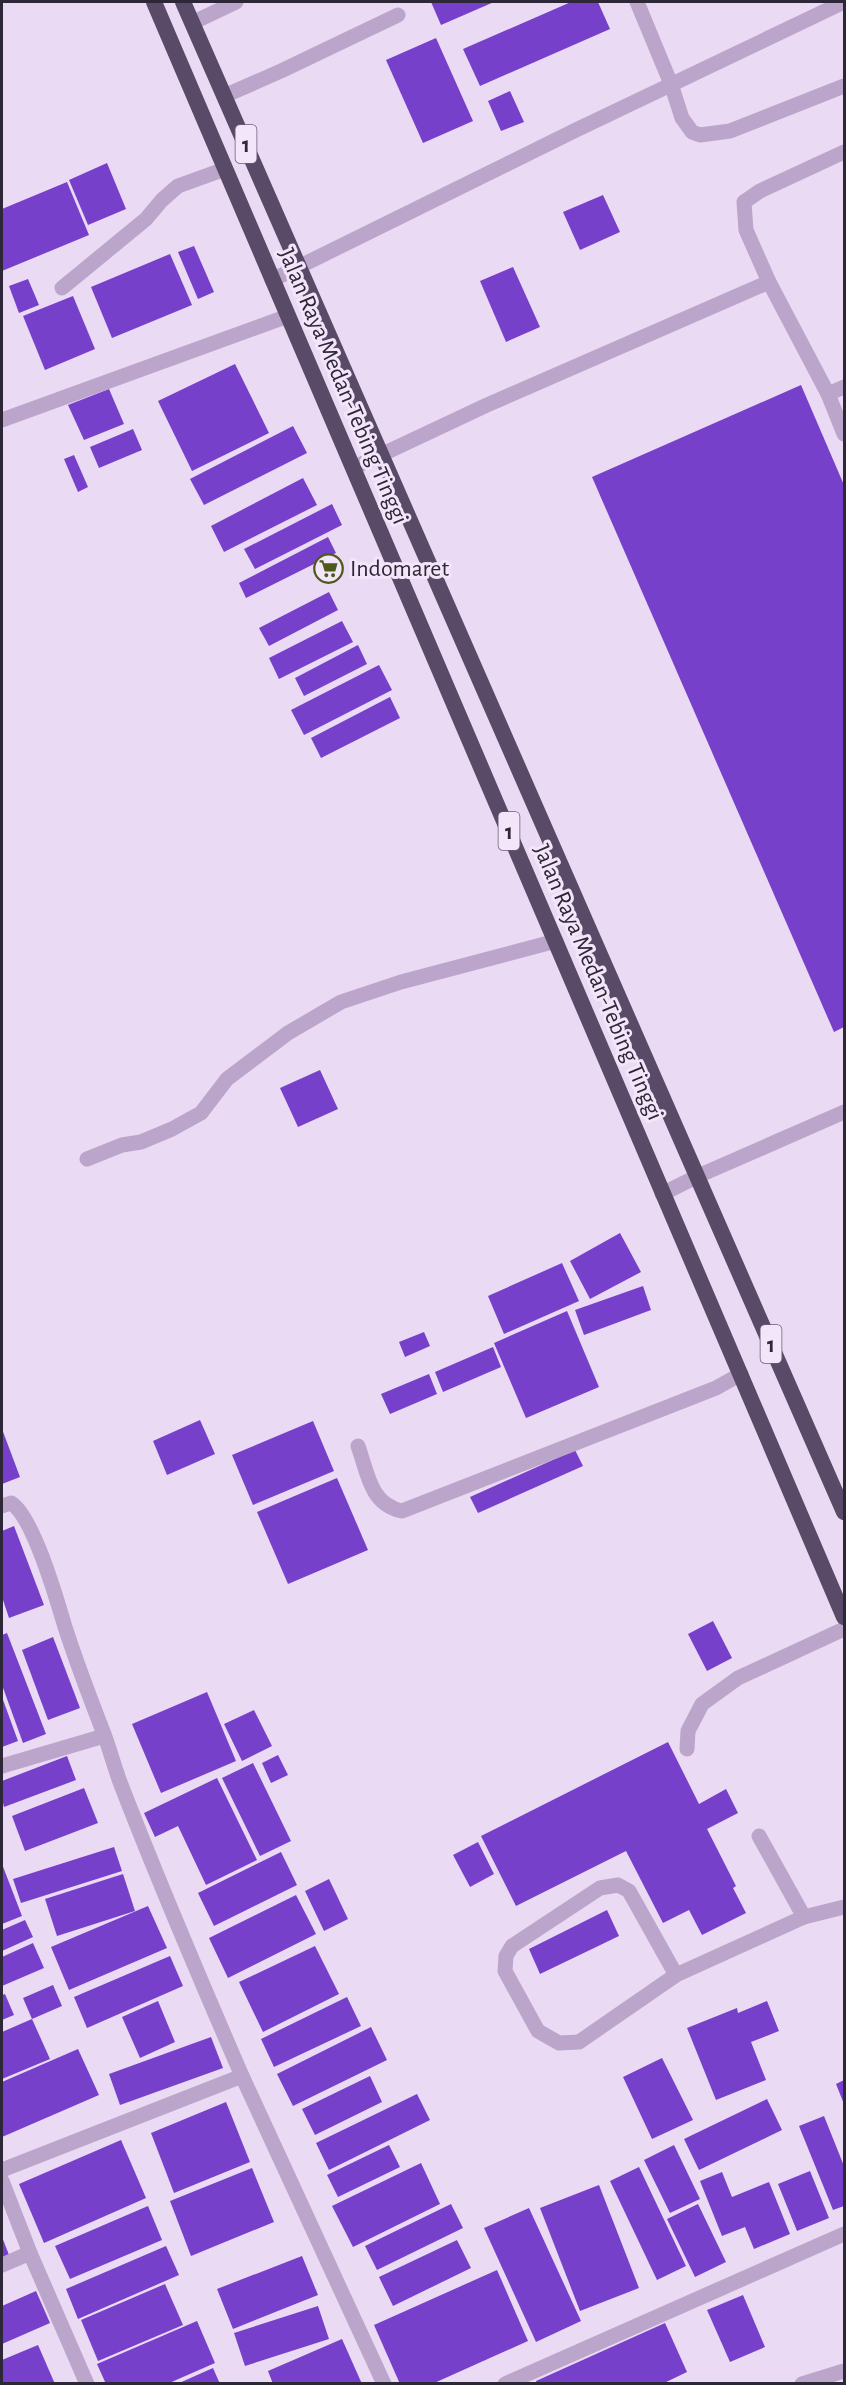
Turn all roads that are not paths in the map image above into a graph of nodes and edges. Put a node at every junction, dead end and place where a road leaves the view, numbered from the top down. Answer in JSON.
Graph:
{"nodes":[{"id":1,"x":154,"y":2,"type":"edge"},
{"id":2,"x":183,"y":2,"type":"edge"},
{"id":3,"x":236,"y":2,"type":"edge"},
{"id":4,"x":638,"y":2,"type":"edge"},
{"id":5,"x":844,"y":2,"type":"edge"},
{"id":6,"x":398,"y":15,"type":"dead end"},
{"id":7,"x":192,"y":23,"type":"junction"},
{"id":8,"x":671,"y":84,"type":"junction"},
{"id":9,"x":844,"y":86,"type":"edge"},
{"id":10,"x":224,"y":96,"type":"junction"},
{"id":11,"x":844,"y":152,"type":"edge"},
{"id":12,"x":225,"y":169,"type":"junction"},
{"id":13,"x":299,"y":266,"type":"junction"},
{"id":14,"x":272,"y":280,"type":"junction"},
{"id":15,"x":769,"y":282,"type":"junction"},
{"id":16,"x":62,"y":288,"type":"dead end"},
{"id":17,"x":288,"y":316,"type":"junction"},
{"id":18,"x":844,"y":387,"type":"edge"},
{"id":19,"x":828,"y":394,"type":"junction"},
{"id":20,"x":2,"y":420,"type":"edge"},
{"id":21,"x":844,"y":434,"type":"edge"},
{"id":22,"x":381,"y":453,"type":"junction"},
{"id":23,"x":353,"y":468,"type":"junction"},
{"id":24,"x":556,"y":941,"type":"junction"},
{"id":25,"x":844,"y":1112,"type":"edge"},
{"id":26,"x":87,"y":1160,"type":"dead end"},
{"id":27,"x":698,"y":1176,"type":"junction"},
{"id":28,"x":662,"y":1194,"type":"junction"},
{"id":29,"x":741,"y":1374,"type":"junction"},
{"id":30,"x":358,"y":1446,"type":"dead end"},
{"id":31,"x":2,"y":1506,"type":"edge"},
{"id":32,"x":844,"y":1512,"type":"edge"},
{"id":33,"x":844,"y":1617,"type":"edge"},
{"id":34,"x":844,"y":1629,"type":"edge"},
{"id":35,"x":104,"y":1736,"type":"junction"},
{"id":36,"x":687,"y":1749,"type":"dead end"},
{"id":37,"x":2,"y":1766,"type":"edge"},
{"id":38,"x":759,"y":1836,"type":"dead end"},
{"id":39,"x":844,"y":1907,"type":"edge"},
{"id":40,"x":804,"y":1917,"type":"junction"},
{"id":41,"x":676,"y":1975,"type":"junction"},
{"id":42,"x":242,"y":2076,"type":"junction"},
{"id":43,"x":2,"y":2170,"type":"edge"},
{"id":44,"x":2,"y":2181,"type":"edge"},
{"id":45,"x":844,"y":2234,"type":"edge"},
{"id":46,"x":30,"y":2253,"type":"junction"},
{"id":47,"x":2,"y":2265,"type":"edge"},
{"id":48,"x":844,"y":2371,"type":"edge"},
{"id":49,"x":87,"y":2384,"type":"edge"},
{"id":50,"x":384,"y":2384,"type":"edge"},
{"id":51,"x":505,"y":2384,"type":"edge"},
{"id":52,"x":802,"y":2384,"type":"edge"}],
"edges":[{"from":1,"to":12,"type":"highway","name":"Jalan Raya Medan-Tebing Tinggi","number":"1"},
{"from":2,"to":7,"type":"highway","name":"Jalan Raya Medan-Tebing Tinggi","number":"1"},
{"from":3,"to":7,"type":"street"},
{"from":4,"to":8,"type":"street"},
{"from":5,"to":8,"type":"street"},
{"from":6,"to":10,"type":"street"},
{"from":7,"to":10,"type":"highway","name":"Jalan Raya Medan-Tebing Tinggi","number":"1"},
{"from":8,"to":9,"type":"street"},
{"from":8,"to":13,"type":"street"},
{"from":10,"to":13,"type":"highway","name":"Jalan Raya Medan-Tebing Tinggi","number":"1"},
{"from":11,"to":15,"type":"street"},
{"from":12,"to":14,"type":"highway","name":"Jalan Raya Medan-Tebing Tinggi","number":"1"},
{"from":12,"to":16,"type":"street"},
{"from":13,"to":14,"type":"street"},
{"from":13,"to":22,"type":"highway","name":"Jalan Raya Medan-Tebing Tinggi","number":"1"},
{"from":14,"to":17,"type":"highway","name":"Jalan Raya Medan-Tebing Tinggi","number":"1"},
{"from":15,"to":19,"type":"street"},
{"from":15,"to":22,"type":"street"},
{"from":17,"to":20,"type":"street"},
{"from":17,"to":23,"type":"highway","name":"Jalan Raya Medan-Tebing Tinggi","number":"1"},
{"from":18,"to":19,"type":"street"},
{"from":19,"to":21,"type":"street"},
{"from":22,"to":23,"type":"street"},
{"from":22,"to":27,"type":"highway","name":"Jalan Raya Medan-Tebing Tinggi","number":"1"},
{"from":23,"to":24,"type":"highway","name":"Jalan Raya Medan-Tebing Tinggi","number":"1"},
{"from":24,"to":26,"type":"street"},
{"from":24,"to":28,"type":"highway","name":"Jalan Raya Medan-Tebing Tinggi","number":"1"},
{"from":25,"to":27,"type":"street"},
{"from":27,"to":28,"type":"street"},
{"from":27,"to":32,"type":"highway","name":"Jalan Raya Medan-Tebing Tinggi","number":"1"},
{"from":28,"to":29,"type":"highway","name":"Jalan Raya Medan-Tebing Tinggi","number":"1"},
{"from":29,"to":30,"type":"street"},
{"from":29,"to":33,"type":"highway","name":"Jalan Raya Medan-Tebing Tinggi","number":"1"},
{"from":31,"to":35,"type":"street"},
{"from":34,"to":36,"type":"street"},
{"from":35,"to":37,"type":"street"},
{"from":35,"to":42,"type":"street"},
{"from":38,"to":40,"type":"street"},
{"from":39,"to":40,"type":"street"},
{"from":40,"to":41,"type":"street"},
{"from":41,"to":41,"type":"street"},
{"from":42,"to":43,"type":"street"},
{"from":42,"to":50,"type":"street"},
{"from":44,"to":46,"type":"street"},
{"from":45,"to":51,"type":"street"},
{"from":46,"to":47,"type":"street"},
{"from":46,"to":49,"type":"street"},
{"from":48,"to":52,"type":"street"}]}
